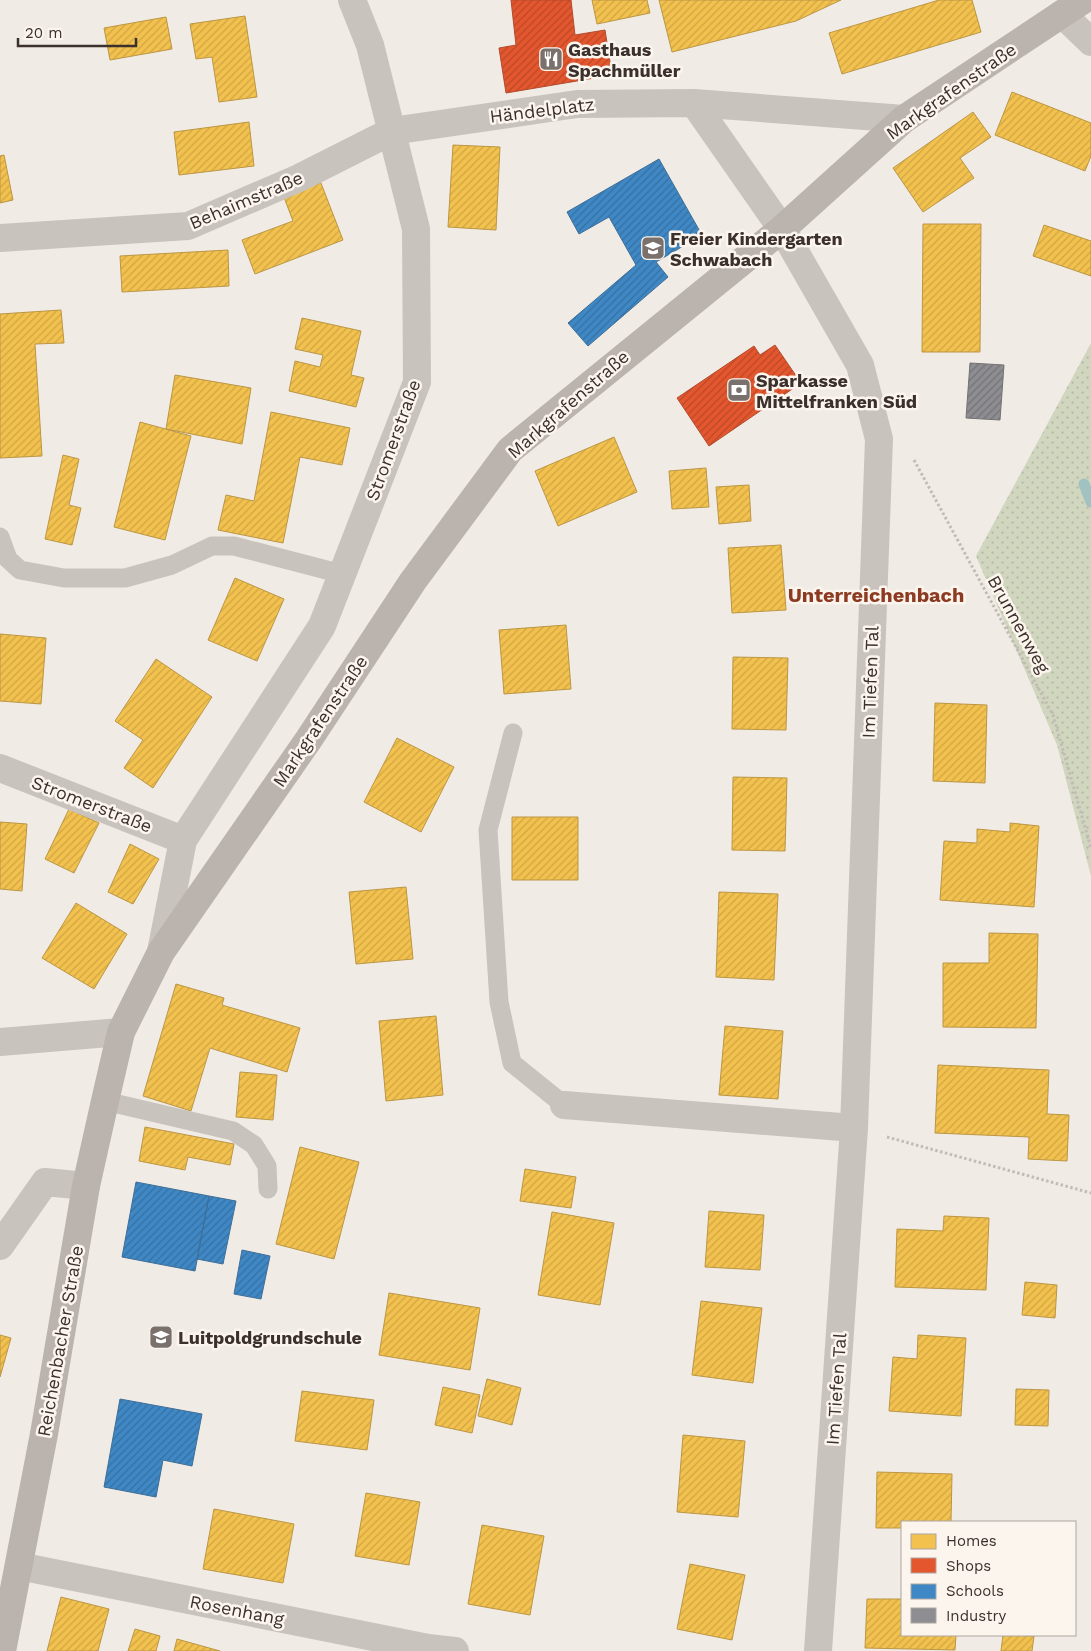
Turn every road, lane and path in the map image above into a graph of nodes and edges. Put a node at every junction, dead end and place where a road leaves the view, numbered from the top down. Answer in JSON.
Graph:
{"nodes":[{"id":1,"x":352,"y":0,"type":"edge"},
{"id":2,"x":1076,"y":5,"type":"edge"},
{"id":3,"x":1091,"y":42,"type":"edge"},
{"id":4,"x":694,"y":103,"type":"junction"},
{"id":5,"x":904,"y":119,"type":"junction"},
{"id":6,"x":392,"y":131,"type":"junction"},
{"id":7,"x":782,"y":229,"type":"junction"},
{"id":8,"x":0,"y":238,"type":"edge"},
{"id":9,"x":879,"y":439,"type":"junction"},
{"id":10,"x":0,"y":537,"type":"edge"},
{"id":11,"x":342,"y":574,"type":"junction"},
{"id":12,"x":513,"y":734,"type":"dead end"},
{"id":13,"x":0,"y":768,"type":"edge"},
{"id":14,"x":183,"y":840,"type":"junction"},
{"id":15,"x":1091,"y":848,"type":"edge"},
{"id":16,"x":161,"y":952,"type":"junction"},
{"id":17,"x":121,"y":1032,"type":"junction"},
{"id":18,"x":0,"y":1042,"type":"edge"},
{"id":19,"x":105,"y":1101,"type":"junction"},
{"id":20,"x":564,"y":1105,"type":"joint"},
{"id":21,"x":854,"y":1128,"type":"junction"},
{"id":22,"x":86,"y":1186,"type":"junction"},
{"id":23,"x":268,"y":1189,"type":"dead end"},
{"id":24,"x":1091,"y":1193,"type":"edge"},
{"id":25,"x":0,"y":1246,"type":"edge"},
{"id":26,"x":19,"y":1566,"type":"junction"},
{"id":27,"x":428,"y":1650,"type":"edge"},
{"id":28,"x":2,"y":1651,"type":"edge"},
{"id":29,"x":455,"y":1651,"type":"edge"},
{"id":30,"x":818,"y":1651,"type":"edge"}],
"edges":[{"from":1,"to":6,"type":"street","name":"Stromerstraße"},
{"from":2,"to":3,"type":"street"},
{"from":2,"to":5,"type":"main road","name":"Markgrafenstraße"},
{"from":4,"to":5,"type":"street","name":"Händelplatz"},
{"from":4,"to":6,"type":"street","name":"Händelplatz"},
{"from":4,"to":7,"type":"street"},
{"from":5,"to":7,"type":"main road","name":"Markgrafenstraße"},
{"from":6,"to":8,"type":"street","name":"Behaimstraße"},
{"from":6,"to":11,"type":"street","name":"Stromerstraße"},
{"from":7,"to":9,"type":"street","name":"Im Tiefen Tal"},
{"from":7,"to":16,"type":"main road","name":"Markgrafenstraße"},
{"from":9,"to":15,"type":"path","name":"Brunnenweg"},
{"from":9,"to":21,"type":"street","name":"Im Tiefen Tal"},
{"from":10,"to":11,"type":"lane"},
{"from":11,"to":14,"type":"street","name":"Stromerstraße"},
{"from":12,"to":20,"type":"lane"},
{"from":13,"to":14,"type":"street","name":"Stromerstraße"},
{"from":14,"to":16,"type":"street","name":"Stromerstraße"},
{"from":16,"to":17,"type":"main road","name":"Markgrafenstraße"},
{"from":17,"to":18,"type":"street"},
{"from":17,"to":19,"type":"main road","name":"Reichenbacher Straße"},
{"from":19,"to":22,"type":"main road","name":"Reichenbacher Straße"},
{"from":19,"to":23,"type":"lane"},
{"from":20,"to":21,"type":"street"},
{"from":21,"to":24,"type":"path"},
{"from":21,"to":30,"type":"street","name":"Im Tiefen Tal"},
{"from":22,"to":25,"type":"street"},
{"from":22,"to":26,"type":"main road","name":"Reichenbacher Straße"},
{"from":26,"to":27,"type":"street","name":"Rosenhang"},
{"from":26,"to":28,"type":"main road","name":"Reichenbacher Straße"},
{"from":27,"to":29,"type":"street","name":"Rosenhang"}]}
